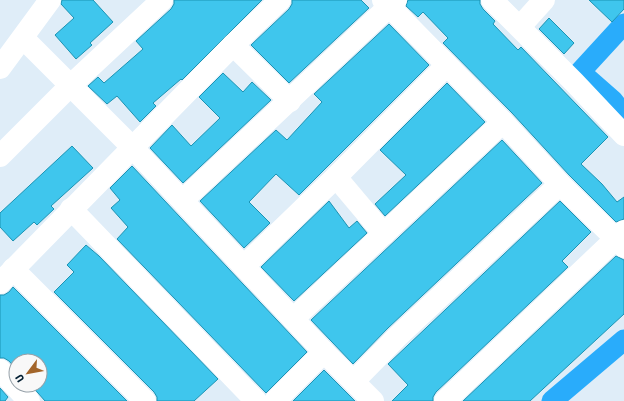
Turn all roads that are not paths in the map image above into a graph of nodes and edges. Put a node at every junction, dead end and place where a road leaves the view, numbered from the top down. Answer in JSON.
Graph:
{"nodes":[{"id":1,"x":50,"y":0,"type":"edge"},
{"id":2,"x":162,"y":0,"type":"edge"},
{"id":3,"x":280,"y":0,"type":"edge"},
{"id":4,"x":492,"y":0,"type":"edge"},
{"id":5,"x":544,"y":0,"type":"edge"},
{"id":6,"x":390,"y":2,"type":"edge"},
{"id":7,"x":526,"y":20,"type":"dead end"},
{"id":8,"x":23,"y":38,"type":"junction"},
{"id":9,"x":233,"y":45,"type":"junction"},
{"id":10,"x":447,"y":65,"type":"junction"},
{"id":11,"x":0,"y":68,"type":"edge"},
{"id":12,"x":72,"y":85,"type":"junction"},
{"id":13,"x":290,"y":101,"type":"junction"},
{"id":14,"x":502,"y":122,"type":"junction"},
{"id":15,"x":624,"y":136,"type":"edge"},
{"id":16,"x":132,"y":147,"type":"junction"},
{"id":17,"x":0,"y":156,"type":"edge"},
{"id":18,"x":336,"y":177,"type":"junction"},
{"id":19,"x":560,"y":184,"type":"junction"},
{"id":20,"x":183,"y":200,"type":"junction"},
{"id":21,"x":71,"y":209,"type":"junction"},
{"id":22,"x":384,"y":234,"type":"junction"},
{"id":23,"x":621,"y":239,"type":"edge"},
{"id":24,"x":244,"y":266,"type":"junction"},
{"id":25,"x":6,"y":276,"type":"edge"},
{"id":26,"x":293,"y":319,"type":"junction"},
{"id":27,"x":324,"y":352,"type":"junction"},
{"id":28,"x":0,"y":370,"type":"edge"},
{"id":29,"x":354,"y":382,"type":"junction"},
{"id":30,"x":23,"y":399,"type":"edge"},
{"id":31,"x":145,"y":401,"type":"edge"},
{"id":32,"x":256,"y":401,"type":"edge"},
{"id":33,"x":275,"y":401,"type":"edge"},
{"id":34,"x":373,"y":401,"type":"edge"},
{"id":35,"x":445,"y":401,"type":"edge"}],
"edges":[{"from":1,"to":8,"type":"street"},
{"from":2,"to":12,"type":"street"},
{"from":3,"to":9,"type":"street"},
{"from":4,"to":15,"type":"street"},
{"from":5,"to":7,"type":"street"},
{"from":6,"to":10,"type":"street"},
{"from":6,"to":13,"type":"street"},
{"from":8,"to":11,"type":"street"},
{"from":8,"to":12,"type":"street"},
{"from":9,"to":13,"type":"street"},
{"from":9,"to":16,"type":"street"},
{"from":10,"to":14,"type":"street"},
{"from":10,"to":18,"type":"street"},
{"from":12,"to":16,"type":"street"},
{"from":12,"to":17,"type":"street"},
{"from":13,"to":20,"type":"street"},
{"from":14,"to":19,"type":"street"},
{"from":14,"to":22,"type":"street"},
{"from":16,"to":20,"type":"street"},
{"from":16,"to":21,"type":"street"},
{"from":18,"to":22,"type":"street"},
{"from":18,"to":24,"type":"street"},
{"from":19,"to":23,"type":"street"},
{"from":19,"to":29,"type":"street"},
{"from":20,"to":24,"type":"street"},
{"from":21,"to":25,"type":"street"},
{"from":21,"to":32,"type":"street"},
{"from":22,"to":26,"type":"street"},
{"from":23,"to":35,"type":"street"},
{"from":24,"to":26,"type":"street"},
{"from":25,"to":31,"type":"street"},
{"from":26,"to":27,"type":"street"},
{"from":27,"to":29,"type":"street"},
{"from":27,"to":33,"type":"street"},
{"from":28,"to":30,"type":"street"},
{"from":29,"to":34,"type":"street"}]}
